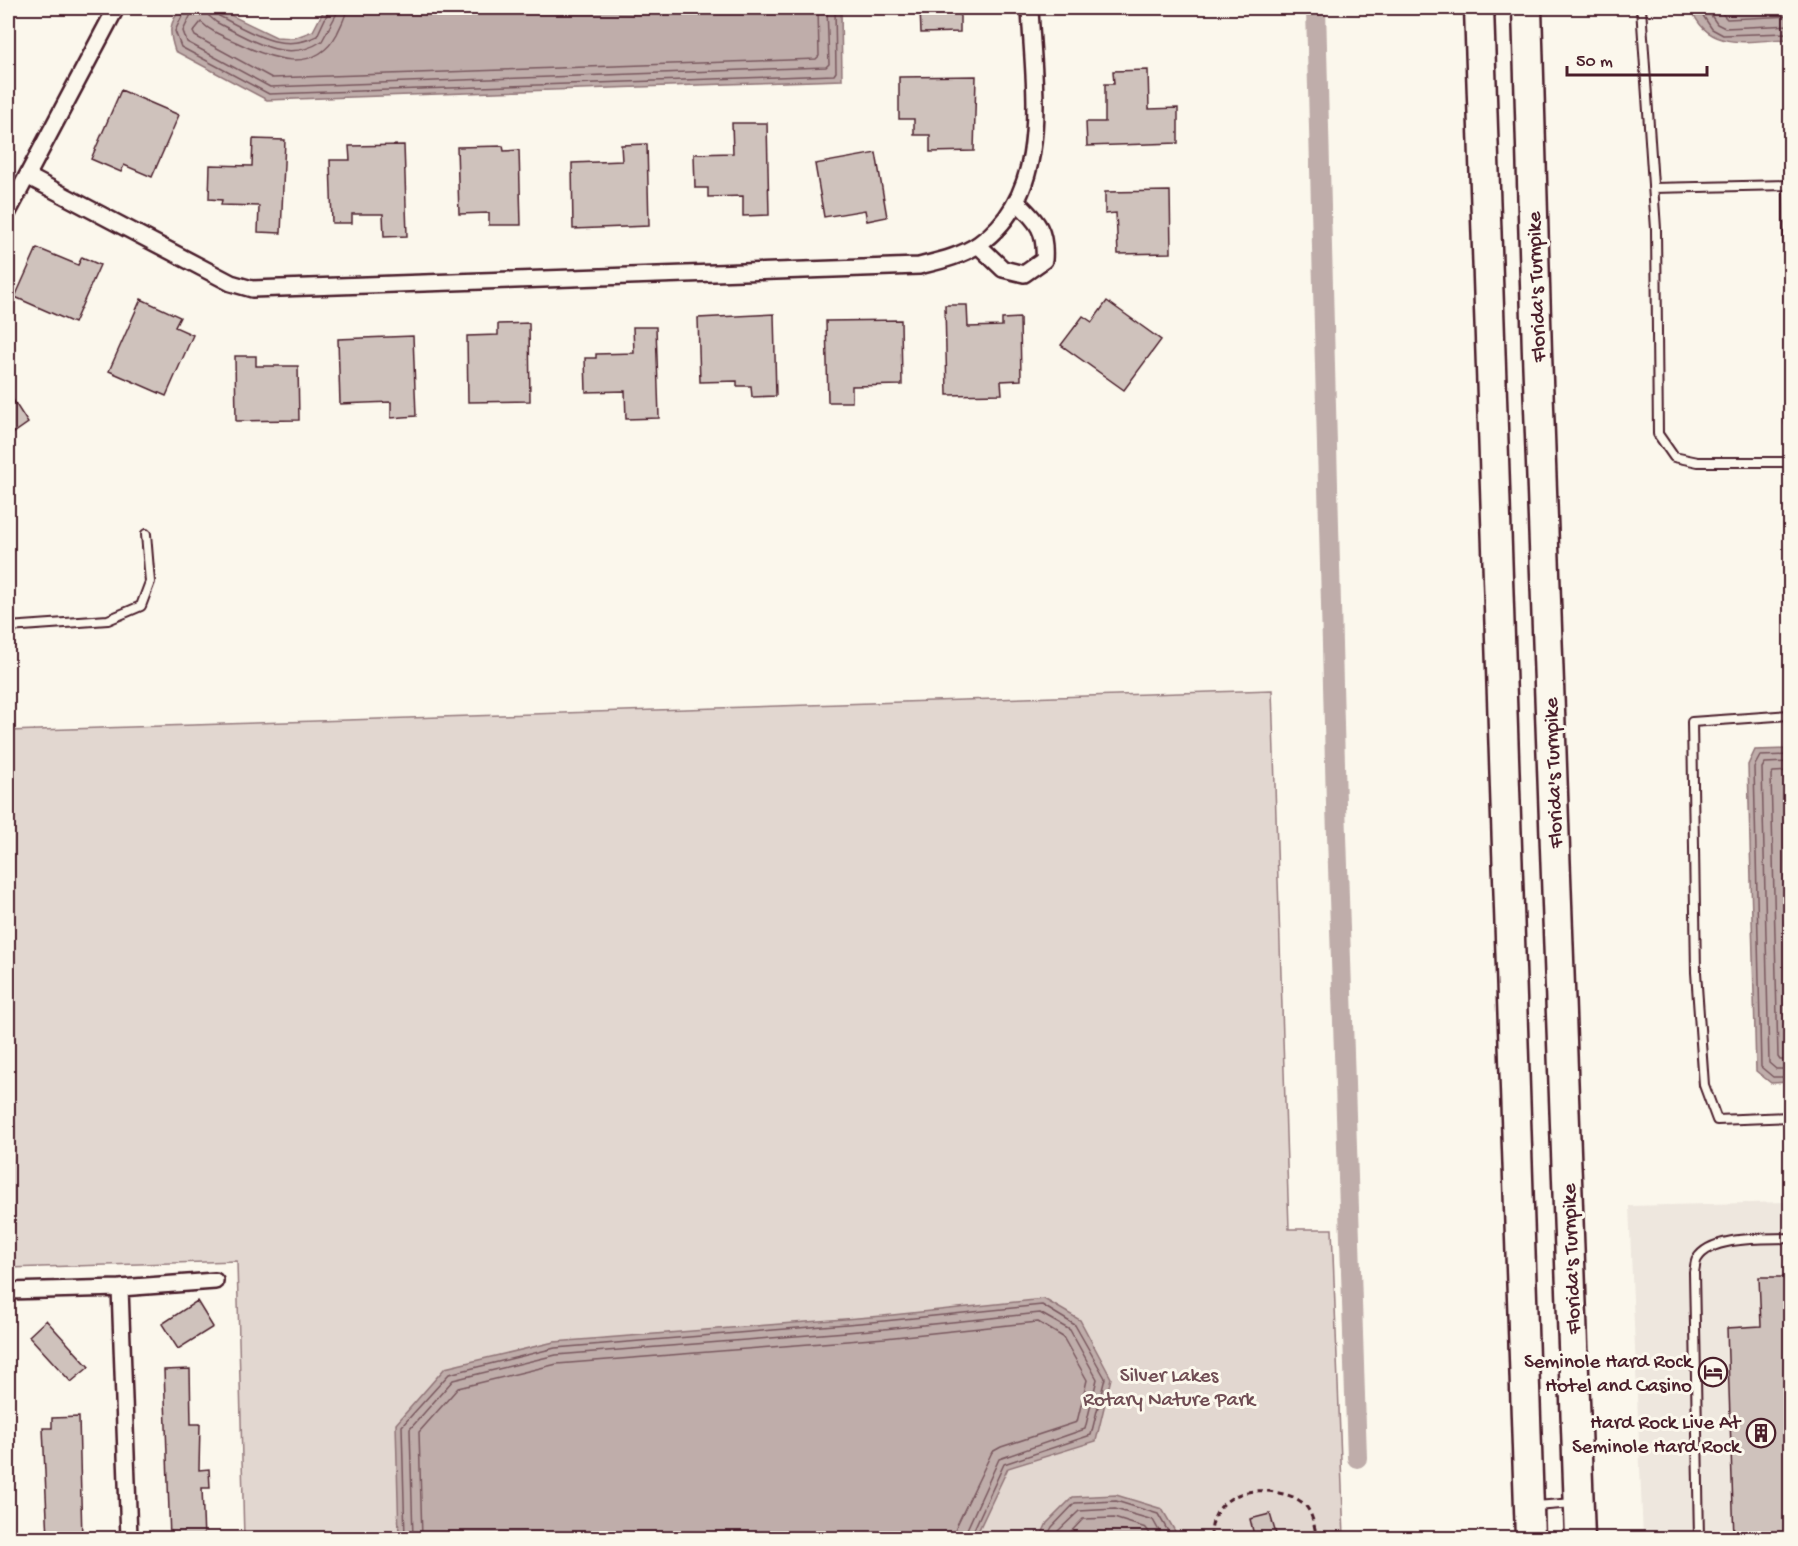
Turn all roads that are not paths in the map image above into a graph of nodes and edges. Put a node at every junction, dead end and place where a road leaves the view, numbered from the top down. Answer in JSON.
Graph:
{"nodes":[{"id":1,"x":116,"y":8,"type":"edge"},
{"id":2,"x":1030,"y":8,"type":"edge"},
{"id":3,"x":1479,"y":8,"type":"edge"},
{"id":4,"x":1527,"y":8,"type":"edge"},
{"id":5,"x":1641,"y":8,"type":"edge"},
{"id":6,"x":27,"y":176,"type":"junction"},
{"id":7,"x":1789,"y":185,"type":"edge"},
{"id":8,"x":1653,"y":188,"type":"junction"},
{"id":9,"x":1018,"y":203,"type":"junction"},
{"id":10,"x":8,"y":212,"type":"edge"},
{"id":11,"x":978,"y":245,"type":"junction"},
{"id":12,"x":1791,"y":423,"type":"edge"},
{"id":13,"x":1791,"y":462,"type":"edge"},
{"id":14,"x":146,"y":534,"type":"dead end"},
{"id":15,"x":8,"y":627,"type":"edge"},
{"id":16,"x":1791,"y":715,"type":"edge"},
{"id":17,"x":1791,"y":1118,"type":"edge"},
{"id":18,"x":1791,"y":1238,"type":"edge"},
{"id":19,"x":215,"y":1281,"type":"dead end"},
{"id":20,"x":120,"y":1288,"type":"junction"},
{"id":21,"x":8,"y":1291,"type":"edge"},
{"id":22,"x":1579,"y":1503,"type":"junction"},
{"id":23,"x":1529,"y":1507,"type":"junction"},
{"id":24,"x":129,"y":1539,"type":"edge"},
{"id":25,"x":1530,"y":1539,"type":"edge"},
{"id":26,"x":1580,"y":1539,"type":"edge"},
{"id":27,"x":1699,"y":1539,"type":"edge"}],
"edges":[{"from":1,"to":6,"type":"street"},
{"from":2,"to":9,"type":"street"},
{"from":3,"to":23,"type":"highway"},
{"from":4,"to":22,"type":"highway","name":"Florida's Turnpike"},
{"from":5,"to":8,"type":"lane"},
{"from":6,"to":10,"type":"street"},
{"from":6,"to":11,"type":"street"},
{"from":7,"to":8,"type":"lane"},
{"from":7,"to":12,"type":"lane"},
{"from":8,"to":13,"type":"lane"},
{"from":9,"to":11,"type":"street"},
{"from":9,"to":11,"type":"street"},
{"from":14,"to":15,"type":"lane"},
{"from":16,"to":17,"type":"lane"},
{"from":18,"to":27,"type":"lane"},
{"from":19,"to":20,"type":"street"},
{"from":20,"to":21,"type":"street"},
{"from":20,"to":24,"type":"street"},
{"from":22,"to":23,"type":"lane"},
{"from":22,"to":26,"type":"highway","name":"Florida's Turnpike"},
{"from":23,"to":25,"type":"highway"}]}
